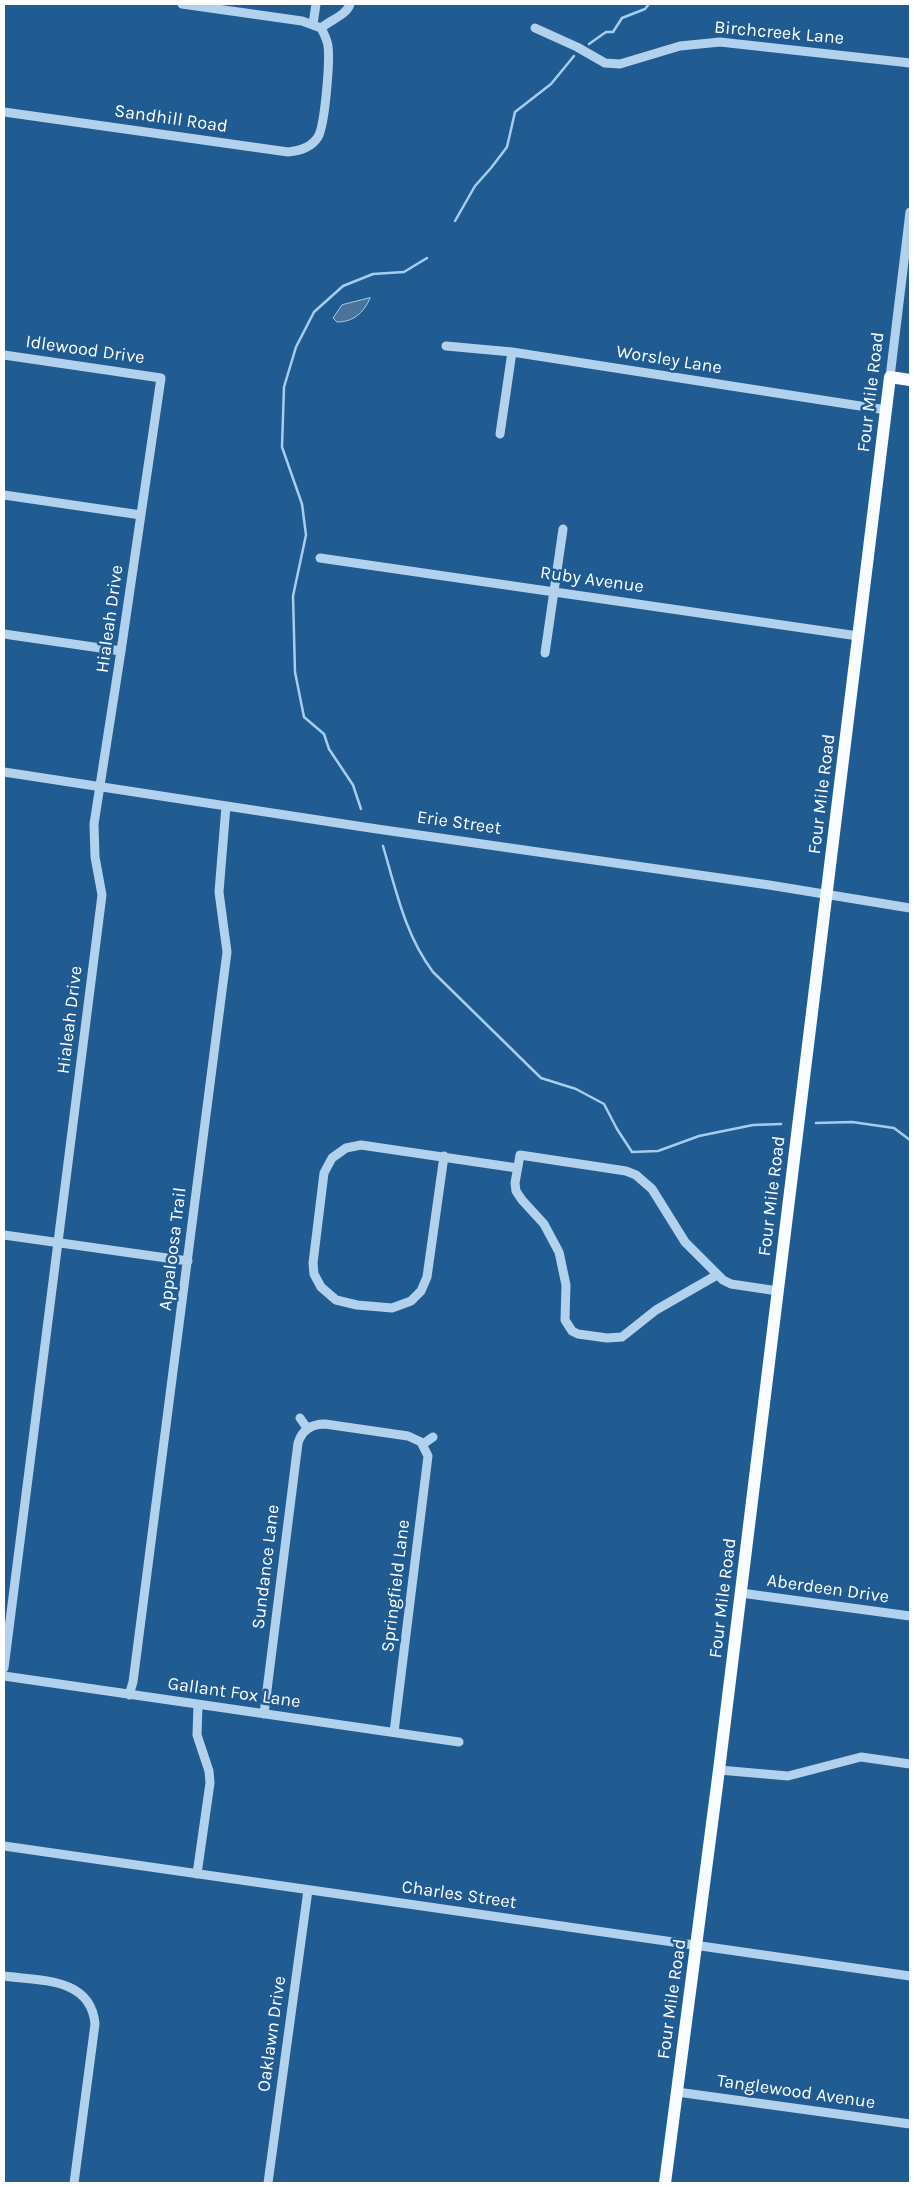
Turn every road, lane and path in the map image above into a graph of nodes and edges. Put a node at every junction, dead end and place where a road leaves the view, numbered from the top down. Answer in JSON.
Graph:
{"nodes":[{"id":1,"x":186,"y":4,"type":"edge"},
{"id":2,"x":316,"y":4,"type":"edge"},
{"id":3,"x":350,"y":4,"type":"edge"},
{"id":4,"x":206,"y":5,"type":"edge"},
{"id":5,"x":317,"y":26,"type":"junction"},
{"id":6,"x":535,"y":28,"type":"dead end"},
{"id":7,"x":910,"y":63,"type":"edge"},
{"id":8,"x":4,"y":112,"type":"edge"},
{"id":9,"x":910,"y":212,"type":"edge"},
{"id":10,"x":446,"y":346,"type":"dead end"},
{"id":11,"x":512,"y":352,"type":"junction"},
{"id":12,"x":4,"y":355,"type":"edge"},
{"id":13,"x":890,"y":377,"type":"junction"},
{"id":14,"x":161,"y":378,"type":"joint"},
{"id":15,"x":910,"y":380,"type":"edge"},
{"id":16,"x":886,"y":410,"type":"junction"},
{"id":17,"x":500,"y":434,"type":"dead end"},
{"id":18,"x":4,"y":495,"type":"edge"},
{"id":19,"x":141,"y":514,"type":"junction"},
{"id":20,"x":563,"y":529,"type":"dead end"},
{"id":21,"x":320,"y":558,"type":"dead end"},
{"id":22,"x":555,"y":591,"type":"junction"},
{"id":23,"x":4,"y":634,"type":"edge"},
{"id":24,"x":858,"y":636,"type":"junction"},
{"id":25,"x":122,"y":651,"type":"junction"},
{"id":26,"x":545,"y":653,"type":"dead end"},
{"id":27,"x":4,"y":772,"type":"edge"},
{"id":28,"x":100,"y":786,"type":"junction"},
{"id":29,"x":226,"y":806,"type":"junction"},
{"id":30,"x":827,"y":894,"type":"junction"},
{"id":31,"x":910,"y":908,"type":"edge"},
{"id":32,"x":444,"y":1156,"type":"junction"},
{"id":33,"x":518,"y":1168,"type":"junction"},
{"id":34,"x":4,"y":1235,"type":"edge"},
{"id":35,"x":58,"y":1242,"type":"junction"},
{"id":36,"x":188,"y":1261,"type":"junction"},
{"id":37,"x":717,"y":1275,"type":"junction"},
{"id":38,"x":778,"y":1291,"type":"junction"},
{"id":39,"x":300,"y":1418,"type":"dead end"},
{"id":40,"x":307,"y":1428,"type":"junction"},
{"id":41,"x":433,"y":1437,"type":"dead end"},
{"id":42,"x":423,"y":1444,"type":"junction"},
{"id":43,"x":741,"y":1593,"type":"junction"},
{"id":44,"x":910,"y":1616,"type":"edge"},
{"id":45,"x":4,"y":1668,"type":"edge"},
{"id":46,"x":4,"y":1676,"type":"edge"},
{"id":47,"x":129,"y":1695,"type":"junction"},
{"id":48,"x":198,"y":1705,"type":"junction"},
{"id":49,"x":264,"y":1714,"type":"junction"},
{"id":50,"x":394,"y":1732,"type":"junction"},
{"id":51,"x":459,"y":1742,"type":"dead end"},
{"id":52,"x":910,"y":1764,"type":"edge"},
{"id":53,"x":720,"y":1770,"type":"junction"},
{"id":54,"x":4,"y":1846,"type":"edge"},
{"id":55,"x":197,"y":1874,"type":"junction"},
{"id":56,"x":308,"y":1890,"type":"junction"},
{"id":57,"x":697,"y":1946,"type":"junction"},
{"id":58,"x":4,"y":1976,"type":"edge"},
{"id":59,"x":910,"y":1976,"type":"edge"},
{"id":60,"x":677,"y":2092,"type":"junction"},
{"id":61,"x":910,"y":2124,"type":"edge"},
{"id":62,"x":74,"y":2183,"type":"edge"},
{"id":63,"x":268,"y":2183,"type":"edge"},
{"id":64,"x":665,"y":2183,"type":"edge"}],
"edges":[{"from":1,"to":4,"type":"street"},
{"from":2,"to":5,"type":"street"},
{"from":3,"to":5,"type":"street"},
{"from":4,"to":5,"type":"street"},
{"from":5,"to":8,"type":"street","name":"Sandhill Road"},
{"from":6,"to":7,"type":"street","name":"Birchcreek Lane"},
{"from":9,"to":13,"type":"street","name":"Four Mile Road"},
{"from":10,"to":11,"type":"street","name":"Worsley Lane"},
{"from":11,"to":16,"type":"street","name":"Worsley Lane"},
{"from":11,"to":17,"type":"street"},
{"from":12,"to":14,"type":"street","name":"Idlewood Drive"},
{"from":13,"to":15,"type":"main road"},
{"from":13,"to":16,"type":"main road","name":"Four Mile Road"},
{"from":14,"to":19,"type":"street","name":"Hialeah Drive"},
{"from":16,"to":24,"type":"main road","name":"Four Mile Road"},
{"from":18,"to":19,"type":"street"},
{"from":19,"to":25,"type":"street","name":"Hialeah Drive"},
{"from":20,"to":22,"type":"street"},
{"from":21,"to":22,"type":"street","name":"Ruby Avenue"},
{"from":22,"to":24,"type":"street","name":"Ruby Avenue"},
{"from":22,"to":26,"type":"street"},
{"from":23,"to":25,"type":"street"},
{"from":24,"to":30,"type":"main road","name":"Four Mile Road"},
{"from":25,"to":28,"type":"street","name":"Hialeah Drive"},
{"from":27,"to":28,"type":"street","name":"Erie Street"},
{"from":28,"to":29,"type":"street","name":"Erie Street"},
{"from":28,"to":35,"type":"street","name":"Hialeah Drive"},
{"from":29,"to":30,"type":"street","name":"Erie Street"},
{"from":29,"to":36,"type":"street","name":"Appaloosa Trail"},
{"from":30,"to":31,"type":"street","name":"Erie Street"},
{"from":30,"to":38,"type":"main road","name":"Four Mile Road"},
{"from":32,"to":32,"type":"street"},
{"from":32,"to":33,"type":"street"},
{"from":33,"to":37,"type":"street"},
{"from":33,"to":37,"type":"street"},
{"from":34,"to":35,"type":"street"},
{"from":35,"to":36,"type":"street"},
{"from":35,"to":45,"type":"street","name":"Hialeah Drive"},
{"from":36,"to":47,"type":"street","name":"Appaloosa Trail"},
{"from":37,"to":38,"type":"street"},
{"from":38,"to":43,"type":"main road","name":"Four Mile Road"},
{"from":39,"to":40,"type":"street"},
{"from":40,"to":42,"type":"street"},
{"from":40,"to":49,"type":"street","name":"Sundance Lane"},
{"from":41,"to":42,"type":"street"},
{"from":42,"to":50,"type":"street","name":"Springfield Lane"},
{"from":43,"to":44,"type":"street","name":"Aberdeen Drive"},
{"from":43,"to":53,"type":"main road","name":"Four Mile Road"},
{"from":46,"to":47,"type":"street","name":"Gallant Fox Lane"},
{"from":47,"to":48,"type":"street","name":"Gallant Fox Lane"},
{"from":48,"to":49,"type":"street","name":"Gallant Fox Lane"},
{"from":48,"to":55,"type":"street"},
{"from":49,"to":50,"type":"street","name":"Gallant Fox Lane"},
{"from":50,"to":51,"type":"street","name":"Gallant Fox Lane"},
{"from":52,"to":53,"type":"street"},
{"from":53,"to":57,"type":"main road","name":"Four Mile Road"},
{"from":54,"to":55,"type":"street","name":"Charles Street"},
{"from":55,"to":56,"type":"street","name":"Charles Street"},
{"from":56,"to":57,"type":"street","name":"Charles Street"},
{"from":56,"to":63,"type":"street","name":"Oaklawn Drive"},
{"from":57,"to":59,"type":"street","name":"Charles Street"},
{"from":57,"to":60,"type":"main road","name":"Four Mile Road"},
{"from":58,"to":62,"type":"street"},
{"from":60,"to":61,"type":"street","name":"Tanglewood Avenue"},
{"from":60,"to":64,"type":"main road","name":"Four Mile Road"}]}
